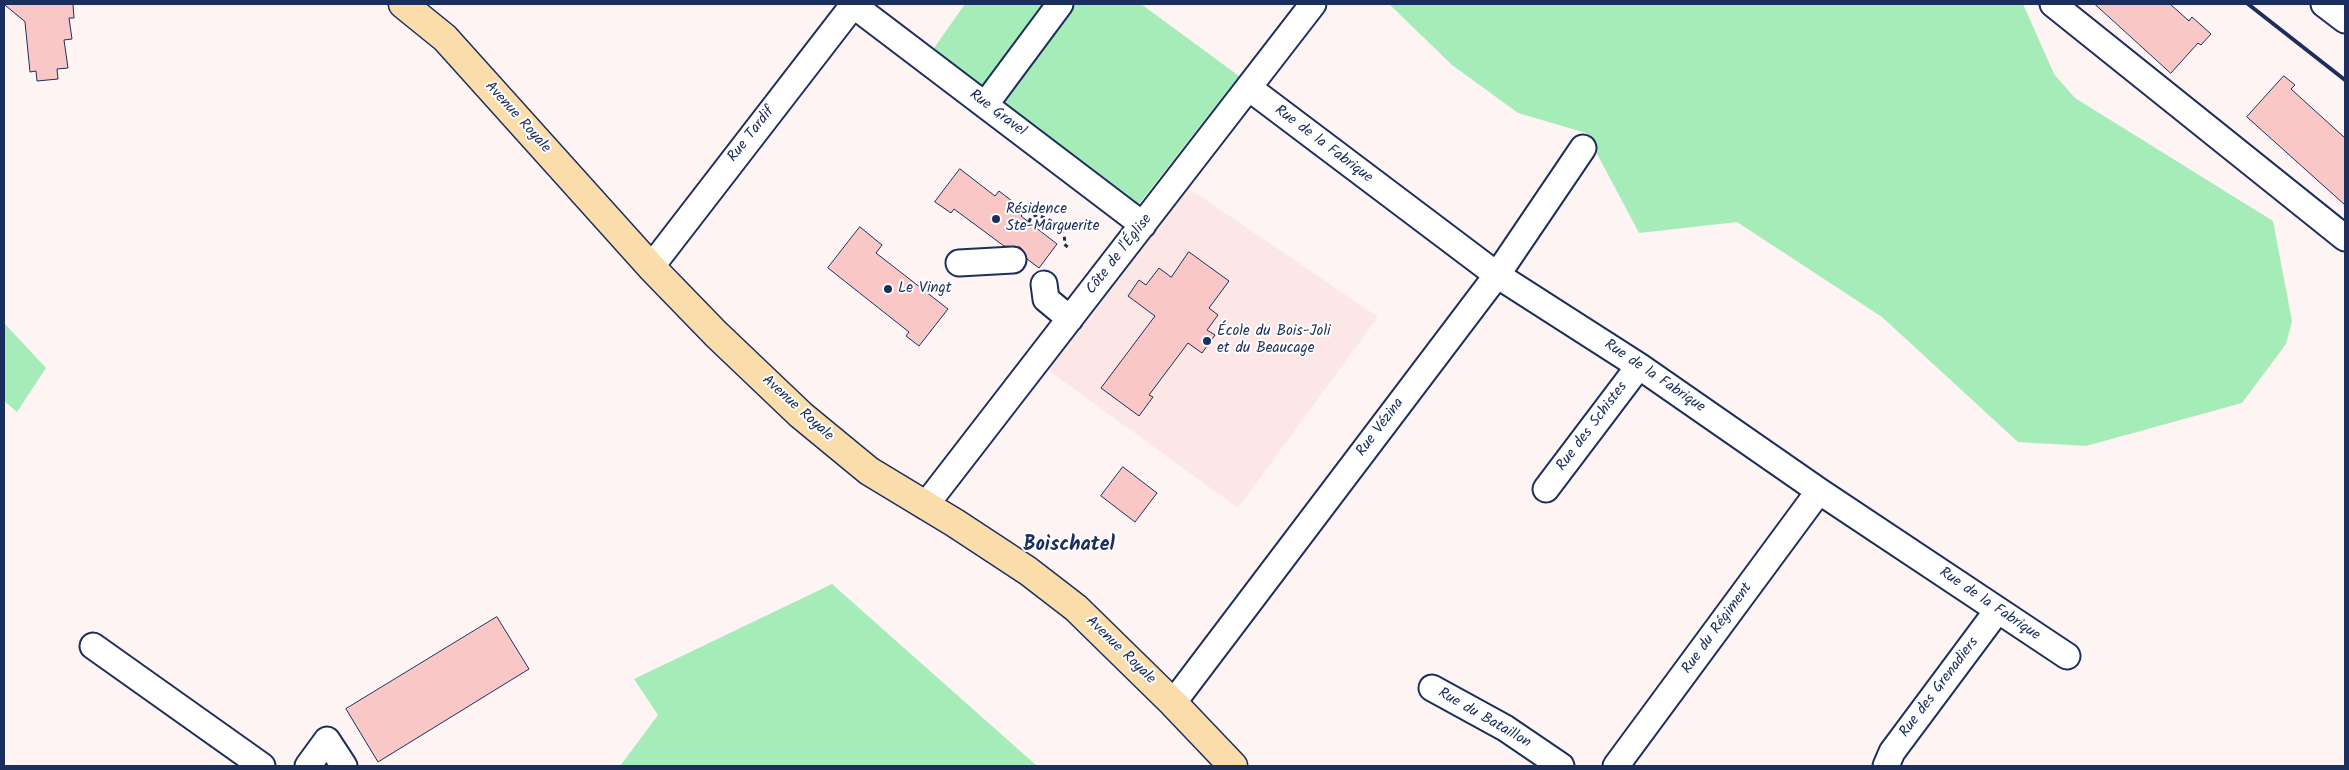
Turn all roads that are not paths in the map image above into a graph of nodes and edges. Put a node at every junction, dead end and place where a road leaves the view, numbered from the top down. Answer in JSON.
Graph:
{"nodes":[{"id":1,"x":403,"y":4,"type":"edge"},
{"id":2,"x":853,"y":4,"type":"edge"},
{"id":3,"x":1060,"y":4,"type":"edge"},
{"id":4,"x":1313,"y":4,"type":"edge"},
{"id":5,"x":2053,"y":4,"type":"edge"},
{"id":6,"x":2324,"y":4,"type":"edge"},
{"id":7,"x":2345,"y":20,"type":"edge"},
{"id":8,"x":1249,"y":88,"type":"junction"},
{"id":9,"x":985,"y":105,"type":"junction"},
{"id":10,"x":1583,"y":148,"type":"dead end"},
{"id":11,"x":1143,"y":225,"type":"junction"},
{"id":12,"x":2345,"y":238,"type":"edge"},
{"id":13,"x":1013,"y":260,"type":"dead end"},
{"id":14,"x":959,"y":263,"type":"dead end"},
{"id":15,"x":651,"y":267,"type":"junction"},
{"id":16,"x":1497,"y":275,"type":"junction"},
{"id":17,"x":1044,"y":284,"type":"dead end"},
{"id":18,"x":1070,"y":319,"type":"junction"},
{"id":19,"x":1639,"y":366,"type":"junction"},
{"id":20,"x":1546,"y":489,"type":"dead end"},
{"id":21,"x":1819,"y":491,"type":"junction"},
{"id":22,"x":925,"y":506,"type":"junction"},
{"id":23,"x":1997,"y":611,"type":"junction"},
{"id":24,"x":93,"y":646,"type":"dead end"},
{"id":25,"x":2067,"y":656,"type":"dead end"},
{"id":26,"x":1432,"y":688,"type":"dead end"},
{"id":27,"x":1173,"y":703,"type":"junction"},
{"id":28,"x":262,"y":766,"type":"edge"},
{"id":29,"x":308,"y":766,"type":"edge"},
{"id":30,"x":344,"y":766,"type":"edge"},
{"id":31,"x":1233,"y":766,"type":"edge"},
{"id":32,"x":1561,"y":766,"type":"edge"},
{"id":33,"x":1616,"y":766,"type":"edge"},
{"id":34,"x":1886,"y":766,"type":"edge"}],
"edges":[{"from":1,"to":15,"type":"main road","name":"Avenue Royale"},
{"from":2,"to":9,"type":"street","name":"Rue Gravel"},
{"from":2,"to":15,"type":"street","name":"Rue Tardif"},
{"from":3,"to":9,"type":"street"},
{"from":4,"to":8,"type":"street","name":"Côte de l'Église"},
{"from":5,"to":12,"type":"street"},
{"from":6,"to":7,"type":"street"},
{"from":8,"to":11,"type":"street","name":"Côte de l'Église"},
{"from":8,"to":16,"type":"street","name":"Rue de la Fabrique"},
{"from":9,"to":11,"type":"street","name":"Rue Gravel"},
{"from":10,"to":16,"type":"street","name":"Rue Vézina"},
{"from":11,"to":18,"type":"street","name":"Côte de l'Église"},
{"from":13,"to":14,"type":"street"},
{"from":15,"to":22,"type":"main road","name":"Avenue Royale"},
{"from":16,"to":19,"type":"street","name":"Rue de la Fabrique"},
{"from":16,"to":27,"type":"street","name":"Rue Vézina"},
{"from":17,"to":18,"type":"street"},
{"from":18,"to":22,"type":"street","name":"Côte de l'Église"},
{"from":19,"to":20,"type":"street","name":"Rue des Schistes"},
{"from":19,"to":21,"type":"street","name":"Rue de la Fabrique"},
{"from":21,"to":23,"type":"street","name":"Rue de la Fabrique"},
{"from":21,"to":33,"type":"street","name":"Rue du Régiment"},
{"from":22,"to":27,"type":"main road","name":"Avenue Royale"},
{"from":23,"to":25,"type":"street","name":"Rue de la Fabrique"},
{"from":23,"to":34,"type":"street","name":"Rue des Grenadiers"},
{"from":24,"to":28,"type":"street"},
{"from":26,"to":32,"type":"street","name":"Rue du Bataillon"},
{"from":27,"to":31,"type":"main road","name":"Avenue Royale"},
{"from":29,"to":30,"type":"street"}]}
